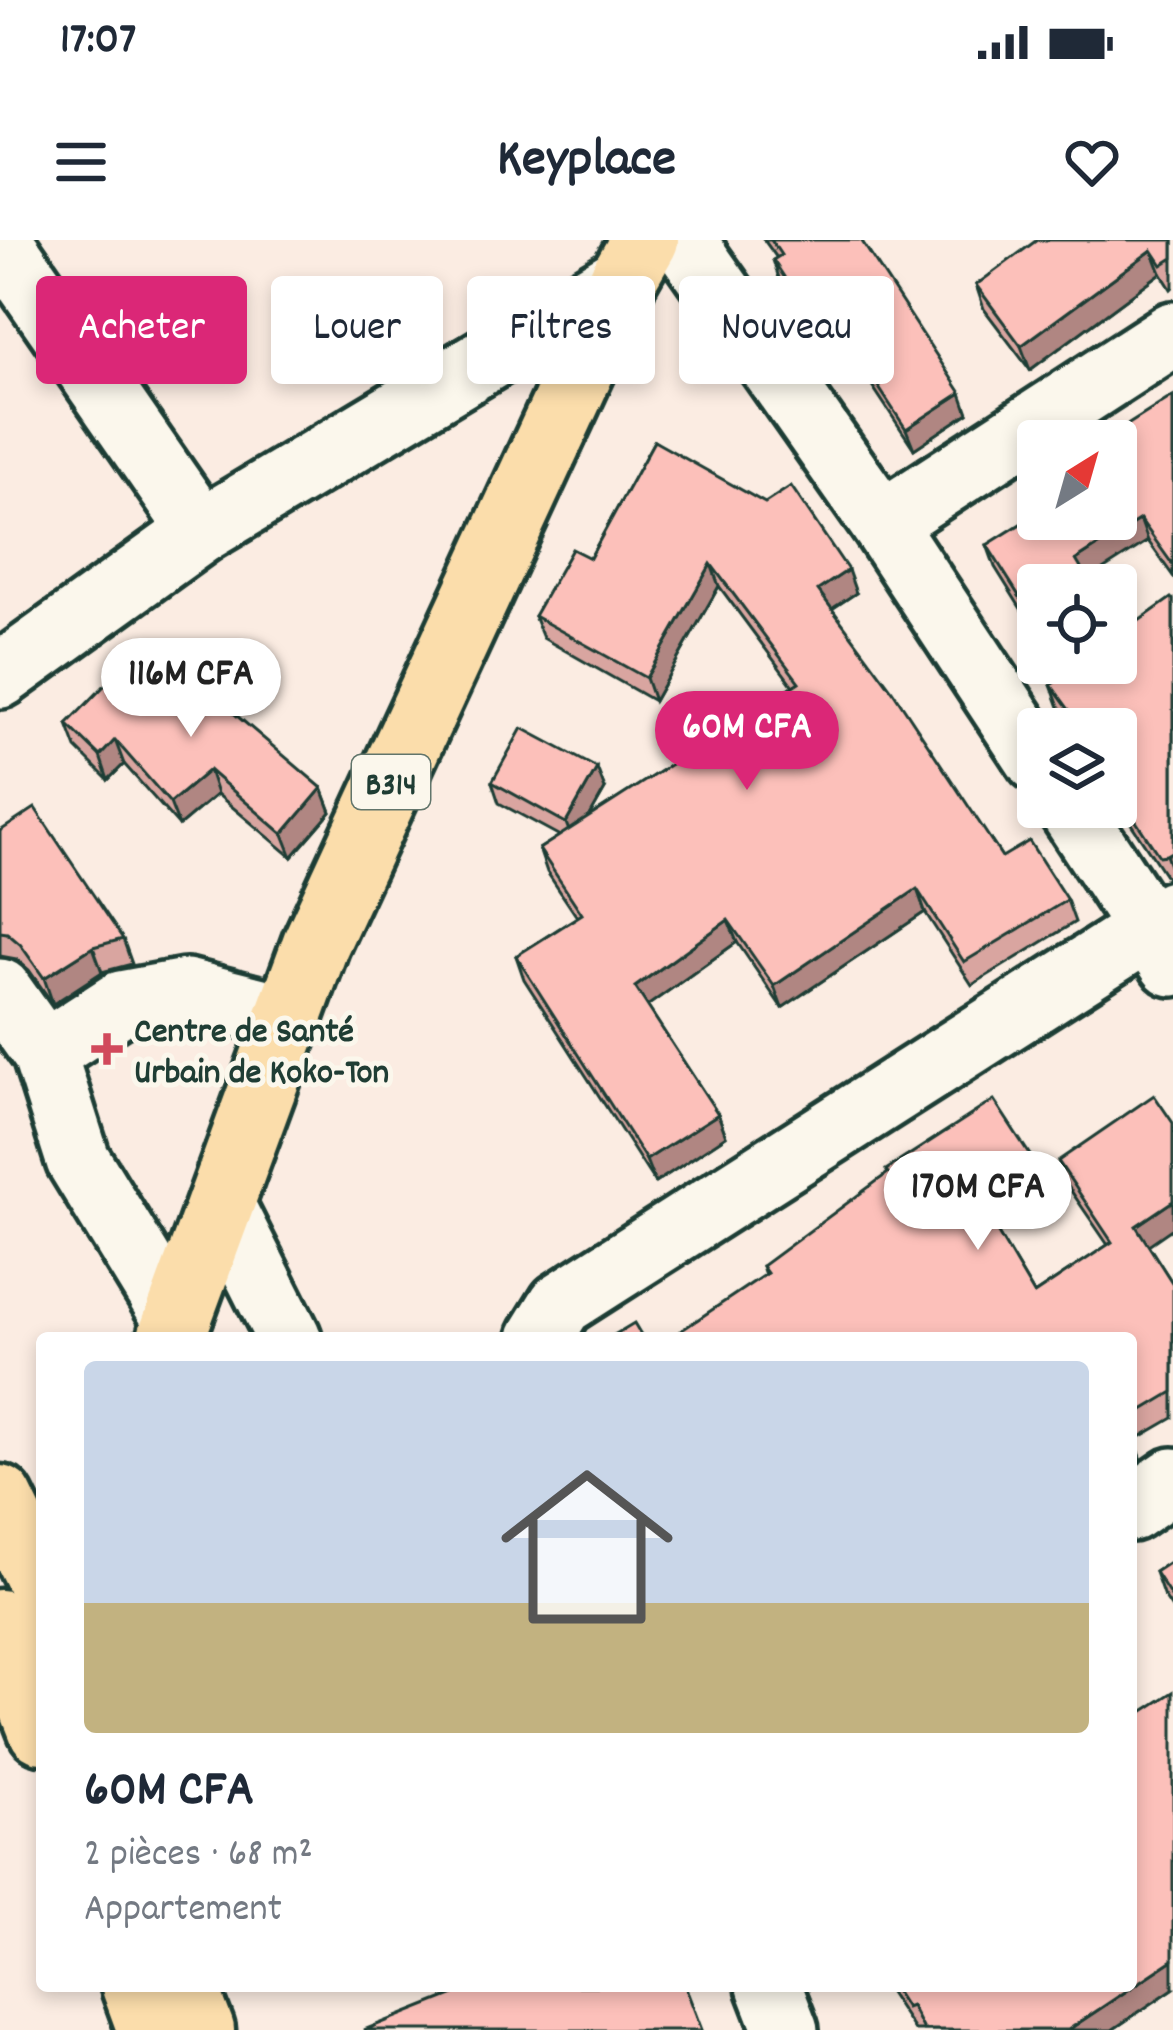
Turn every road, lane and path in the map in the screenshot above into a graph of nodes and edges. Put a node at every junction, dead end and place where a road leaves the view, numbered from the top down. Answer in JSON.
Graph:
{"nodes":[{"id":1,"x":683,"y":240,"type":"edge"},
{"id":2,"x":0,"y":241,"type":"edge"},
{"id":3,"x":634,"y":258,"type":"edge"},
{"id":4,"x":1173,"y":334,"type":"edge"},
{"id":5,"x":883,"y":523,"type":"junction"},
{"id":6,"x":201,"y":531,"type":"junction"},
{"id":7,"x":0,"y":676,"type":"edge"},
{"id":8,"x":1017,"y":728,"type":"edge"},
{"id":9,"x":1085,"y":828,"type":"edge"},
{"id":10,"x":1165,"y":936,"type":"edge"},
{"id":11,"x":0,"y":991,"type":"edge"},
{"id":12,"x":289,"y":1017,"type":"junction"},
{"id":13,"x":44,"y":1053,"type":"junction"},
{"id":14,"x":220,"y":1201,"type":"junction"},
{"id":15,"x":174,"y":1330,"type":"edge"},
{"id":16,"x":286,"y":1332,"type":"edge"},
{"id":17,"x":544,"y":1332,"type":"edge"},
{"id":18,"x":1173,"y":1480,"type":"edge"},
{"id":19,"x":0,"y":1499,"type":"edge"},
{"id":20,"x":1137,"y":1505,"type":"edge"},
{"id":21,"x":36,"y":1573,"type":"edge"},
{"id":22,"x":0,"y":1623,"type":"edge"},
{"id":23,"x":36,"y":1698,"type":"edge"},
{"id":24,"x":137,"y":1992,"type":"edge"},
{"id":25,"x":186,"y":1992,"type":"edge"},
{"id":26,"x":771,"y":1992,"type":"edge"},
{"id":27,"x":151,"y":2030,"type":"edge"},
{"id":28,"x":200,"y":2030,"type":"edge"},
{"id":29,"x":786,"y":2030,"type":"edge"}],
"edges":[{"from":1,"to":5,"type":"street"},
{"from":2,"to":6,"type":"street"},
{"from":3,"to":6,"type":"street"},
{"from":3,"to":12,"type":"main road","number":"B314"},
{"from":4,"to":5,"type":"street"},
{"from":5,"to":8,"type":"street"},
{"from":6,"to":7,"type":"street"},
{"from":9,"to":10,"type":"street"},
{"from":10,"to":17,"type":"street"},
{"from":11,"to":13,"type":"street"},
{"from":12,"to":13,"type":"street"},
{"from":12,"to":14,"type":"main road","number":"B314"},
{"from":13,"to":15,"type":"street"},
{"from":14,"to":15,"type":"main road","number":"B314"},
{"from":14,"to":16,"type":"street"},
{"from":18,"to":20,"type":"street"},
{"from":19,"to":21,"type":"main road"},
{"from":22,"to":23,"type":"main road"},
{"from":24,"to":27,"type":"main road"},
{"from":25,"to":28,"type":"main road"},
{"from":26,"to":29,"type":"street"}]}
